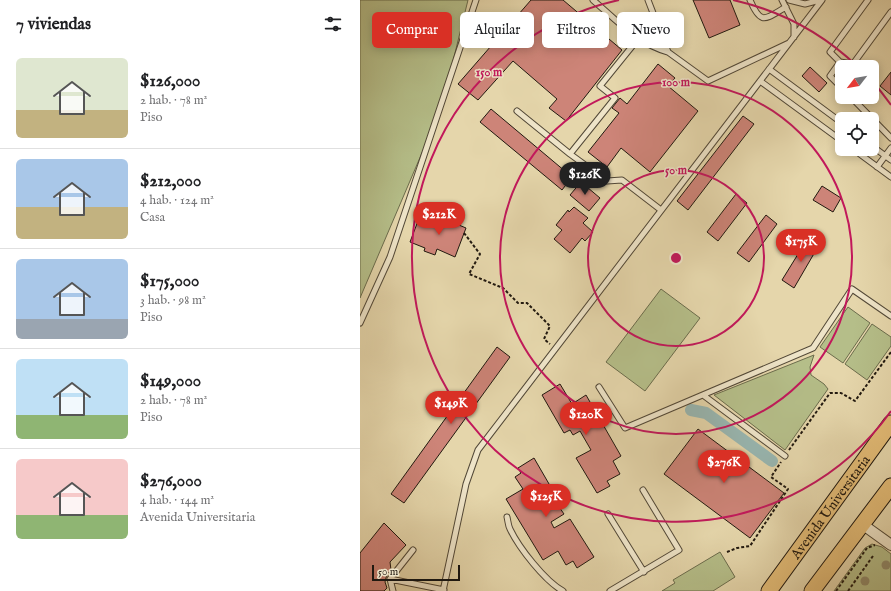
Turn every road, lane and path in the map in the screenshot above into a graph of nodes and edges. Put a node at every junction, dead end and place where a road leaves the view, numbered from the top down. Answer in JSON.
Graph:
{"nodes":[{"id":1,"x":476,"y":0,"type":"edge"},
{"id":2,"x":593,"y":0,"type":"edge"},
{"id":3,"x":648,"y":0,"type":"edge"},
{"id":4,"x":750,"y":0,"type":"edge"},
{"id":5,"x":782,"y":0,"type":"edge"},
{"id":6,"x":789,"y":0,"type":"edge"},
{"id":7,"x":821,"y":0,"type":"edge"},
{"id":8,"x":868,"y":0,"type":"edge"},
{"id":9,"x":786,"y":7,"type":"junction"},
{"id":10,"x":891,"y":12,"type":"edge"},
{"id":11,"x":617,"y":21,"type":"edge"},
{"id":12,"x":792,"y":40,"type":"junction"},
{"id":13,"x":631,"y":48,"type":"edge"},
{"id":14,"x":654,"y":48,"type":"edge"},
{"id":15,"x":668,"y":52,"type":"junction"},
{"id":16,"x":838,"y":60,"type":"edge"},
{"id":17,"x":856,"y":60,"type":"edge"},
{"id":18,"x":769,"y":69,"type":"junction"},
{"id":19,"x":835,"y":69,"type":"edge"},
{"id":20,"x":760,"y":81,"type":"junction"},
{"id":21,"x":835,"y":81,"type":"edge"},
{"id":22,"x":858,"y":104,"type":"edge"},
{"id":23,"x":517,"y":111,"type":"dead end"},
{"id":24,"x":835,"y":118,"type":"edge"},
{"id":25,"x":835,"y":136,"type":"edge"},
{"id":26,"x":891,"y":138,"type":"edge"},
{"id":27,"x":891,"y":148,"type":"edge"},
{"id":28,"x":879,"y":151,"type":"edge"},
{"id":29,"x":570,"y":154,"type":"junction"},
{"id":30,"x":862,"y":156,"type":"edge"},
{"id":31,"x":886,"y":156,"type":"junction"},
{"id":32,"x":891,"y":160,"type":"edge"},
{"id":33,"x":877,"y":167,"type":"junction"},
{"id":34,"x":891,"y":177,"type":"edge"},
{"id":35,"x":661,"y":210,"type":"junction"},
{"id":36,"x":464,"y":233,"type":"dead end"},
{"id":37,"x":891,"y":316,"type":"edge"},
{"id":38,"x":360,"y":323,"type":"edge"},
{"id":39,"x":556,"y":348,"type":"junction"},
{"id":40,"x":891,"y":352,"type":"edge"},
{"id":41,"x":599,"y":387,"type":"dead end"},
{"id":42,"x":703,"y":395,"type":"junction"},
{"id":43,"x":891,"y":423,"type":"edge"},
{"id":44,"x":786,"y":456,"type":"junction"},
{"id":45,"x":891,"y":486,"type":"edge"},
{"id":46,"x":643,"y":490,"type":"dead end"},
{"id":47,"x":608,"y":514,"type":"dead end"},
{"id":48,"x":507,"y":517,"type":"dead end"},
{"id":49,"x":862,"y":524,"type":"junction"},
{"id":50,"x":876,"y":545,"type":"dead end"},
{"id":51,"x":891,"y":545,"type":"edge"},
{"id":52,"x":413,"y":550,"type":"dead end"},
{"id":53,"x":727,"y":552,"type":"dead end"},
{"id":54,"x":874,"y":556,"type":"dead end"},
{"id":55,"x":644,"y":572,"type":"junction"},
{"id":56,"x":390,"y":579,"type":"junction"},
{"id":57,"x":443,"y":590,"type":"edge"},
{"id":58,"x":393,"y":591,"type":"edge"},
{"id":59,"x":563,"y":591,"type":"edge"},
{"id":60,"x":610,"y":591,"type":"edge"},
{"id":61,"x":768,"y":591,"type":"edge"},
{"id":62,"x":812,"y":591,"type":"edge"},
{"id":63,"x":836,"y":591,"type":"edge"},
{"id":64,"x":848,"y":591,"type":"edge"}],
"edges":[{"from":1,"to":38,"type":"lane"},
{"from":2,"to":11,"type":"lane"},
{"from":3,"to":15,"type":"lane"},
{"from":4,"to":9,"type":"lane"},
{"from":5,"to":9,"type":"lane"},
{"from":6,"to":7,"type":"lane"},
{"from":7,"to":12,"type":"lane"},
{"from":8,"to":16,"type":"lane"},
{"from":9,"to":12,"type":"lane"},
{"from":10,"to":17,"type":"lane"},
{"from":12,"to":15,"type":"lane"},
{"from":12,"to":18,"type":"lane"},
{"from":13,"to":29,"type":"lane"},
{"from":14,"to":15,"type":"lane"},
{"from":18,"to":20,"type":"lane"},
{"from":18,"to":24,"type":"lane"},
{"from":19,"to":21,"type":"lane"},
{"from":20,"to":25,"type":"lane"},
{"from":20,"to":35,"type":"lane"},
{"from":22,"to":26,"type":"lane"},
{"from":23,"to":29,"type":"lane"},
{"from":27,"to":31,"type":"lane"},
{"from":28,"to":31,"type":"lane"},
{"from":29,"to":35,"type":"lane"},
{"from":30,"to":33,"type":"lane"},
{"from":31,"to":32,"type":"lane"},
{"from":31,"to":33,"type":"lane"},
{"from":33,"to":34,"type":"lane"},
{"from":35,"to":39,"type":"lane"},
{"from":36,"to":39,"type":"path"},
{"from":37,"to":42,"type":"lane"},
{"from":39,"to":57,"type":"lane"},
{"from":40,"to":44,"type":"path"},
{"from":41,"to":42,"type":"lane"},
{"from":42,"to":44,"type":"lane"},
{"from":43,"to":61,"type":"main road","name":"Avenida Universitaria"},
{"from":44,"to":53,"type":"path"},
{"from":45,"to":49,"type":"main road"},
{"from":46,"to":55,"type":"lane"},
{"from":47,"to":55,"type":"lane"},
{"from":48,"to":59,"type":"lane"},
{"from":49,"to":51,"type":"street"},
{"from":49,"to":62,"type":"main road"},
{"from":50,"to":63,"type":"path"},
{"from":52,"to":56,"type":"lane"},
{"from":54,"to":64,"type":"path"},
{"from":55,"to":60,"type":"lane"},
{"from":56,"to":57,"type":"lane"},
{"from":56,"to":58,"type":"lane"}]}
